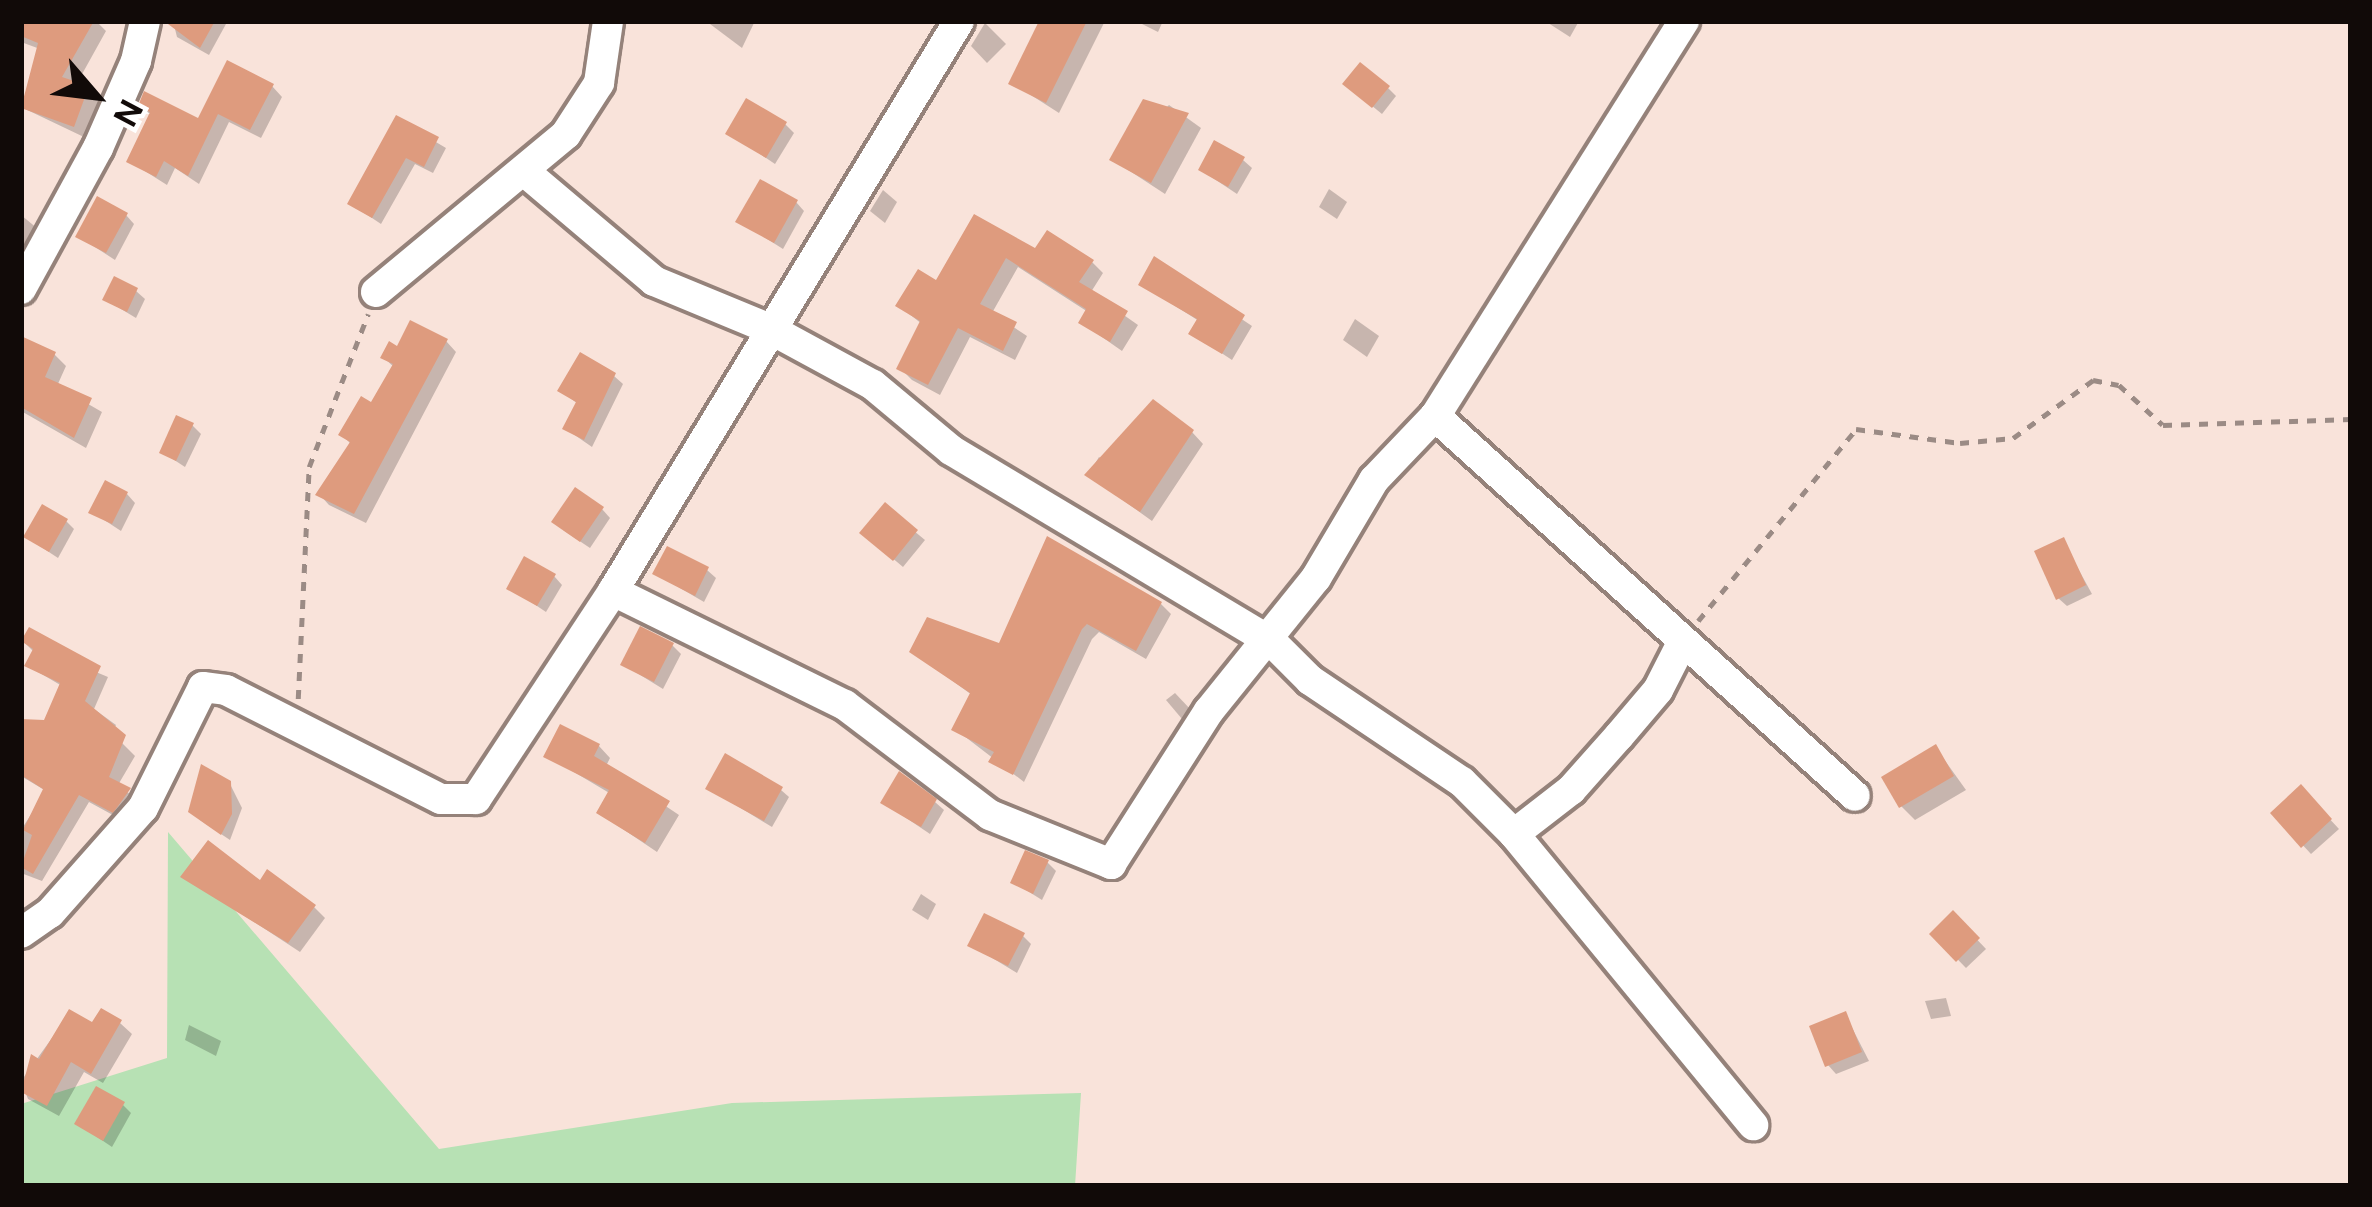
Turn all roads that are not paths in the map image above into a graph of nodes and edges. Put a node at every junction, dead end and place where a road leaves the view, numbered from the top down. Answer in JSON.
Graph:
{"nodes":[{"id":1,"x":145,"y":21,"type":"edge"},
{"id":2,"x":608,"y":21,"type":"edge"},
{"id":3,"x":959,"y":21,"type":"edge"},
{"id":4,"x":1684,"y":21,"type":"edge"},
{"id":5,"x":524,"y":171,"type":"junction"},
{"id":6,"x":21,"y":289,"type":"edge"},
{"id":7,"x":376,"y":292,"type":"road end"},
{"id":8,"x":770,"y":329,"type":"junction"},
{"id":9,"x":1435,"y":416,"type":"junction"},
{"id":10,"x":613,"y":591,"type":"junction"},
{"id":11,"x":1683,"y":641,"type":"junction"},
{"id":12,"x":1272,"y":642,"type":"junction"},
{"id":13,"x":1855,"y":796,"type":"dead end"},
{"id":14,"x":1514,"y":834,"type":"junction"},
{"id":15,"x":21,"y":933,"type":"edge"},
{"id":16,"x":1753,"y":1125,"type":"dead end"}],
"edges":[{"from":1,"to":6,"type":"street"},
{"from":2,"to":5,"type":"street"},
{"from":3,"to":8,"type":"street"},
{"from":4,"to":9,"type":"street"},
{"from":5,"to":7,"type":"street"},
{"from":5,"to":8,"type":"street"},
{"from":8,"to":10,"type":"street"},
{"from":8,"to":12,"type":"street"},
{"from":9,"to":11,"type":"street"},
{"from":9,"to":12,"type":"street"},
{"from":10,"to":12,"type":"street"},
{"from":10,"to":15,"type":"street"},
{"from":11,"to":13,"type":"street"},
{"from":11,"to":14,"type":"street"},
{"from":12,"to":14,"type":"street"},
{"from":14,"to":16,"type":"street"}]}
